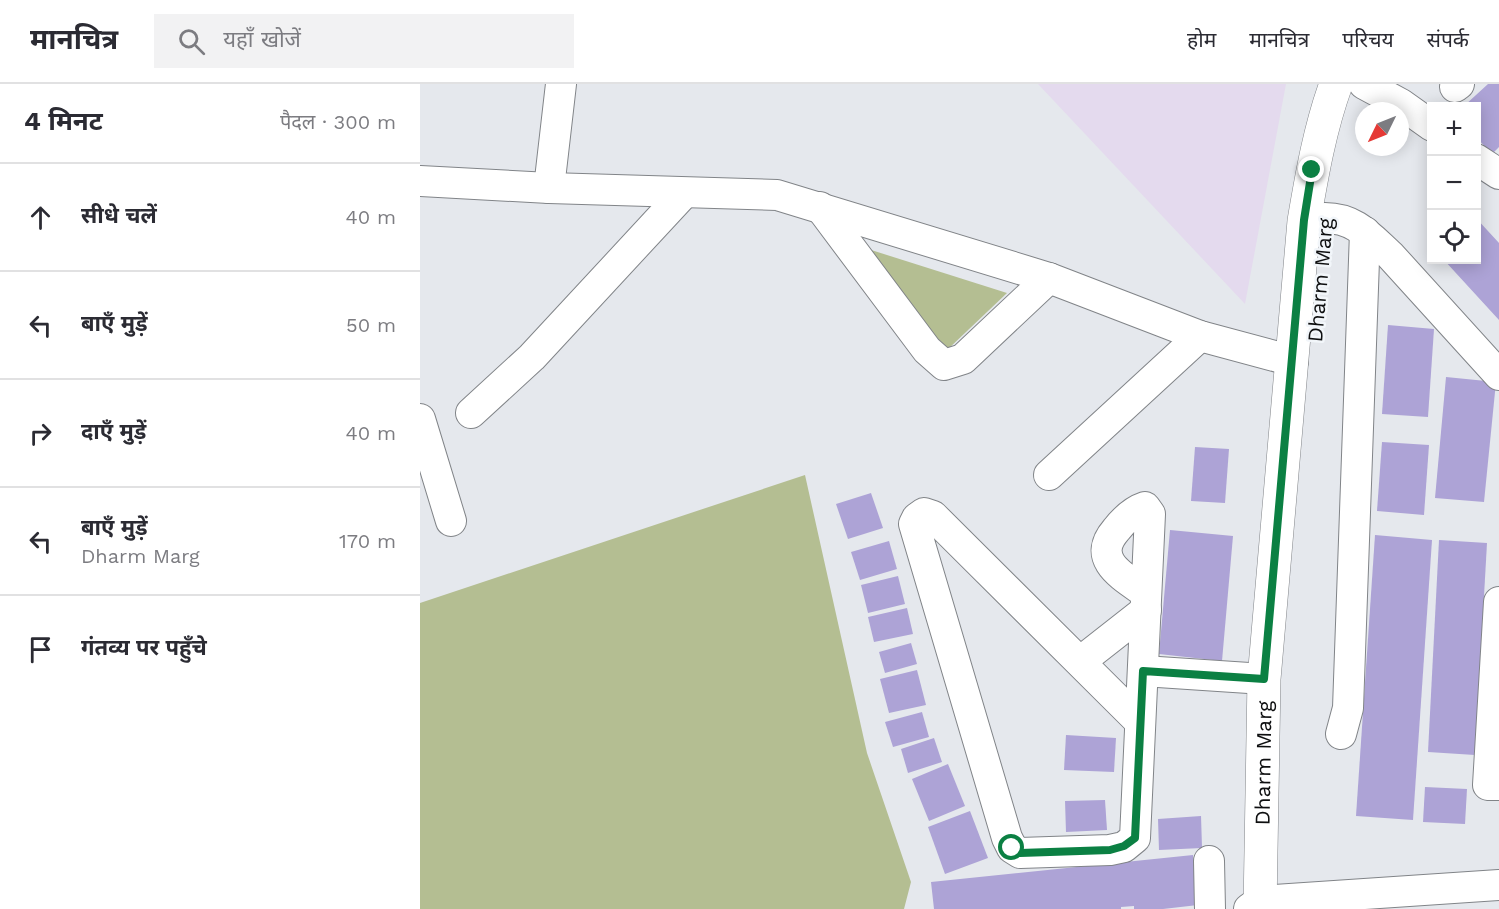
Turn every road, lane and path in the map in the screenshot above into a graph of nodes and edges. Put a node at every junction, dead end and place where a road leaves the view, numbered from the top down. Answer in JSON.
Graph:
{"nodes":[{"id":1,"x":561,"y":84,"type":"edge"},
{"id":2,"x":1336,"y":84,"type":"edge"},
{"id":3,"x":1352,"y":84,"type":"edge"},
{"id":4,"x":1364,"y":84,"type":"edge"},
{"id":5,"x":1427,"y":123,"type":"edge"},
{"id":6,"x":1481,"y":162,"type":"edge"},
{"id":7,"x":1499,"y":174,"type":"edge"},
{"id":8,"x":420,"y":181,"type":"edge"},
{"id":9,"x":549,"y":188,"type":"junction"},
{"id":10,"x":684,"y":193,"type":"junction"},
{"id":11,"x":820,"y":207,"type":"junction"},
{"id":12,"x":1325,"y":218,"type":"junction"},
{"id":13,"x":1365,"y":232,"type":"junction"},
{"id":14,"x":1048,"y":278,"type":"junction"},
{"id":15,"x":1200,"y":336,"type":"junction"},
{"id":16,"x":1293,"y":361,"type":"junction"},
{"id":17,"x":1499,"y":375,"type":"edge"},
{"id":18,"x":471,"y":413,"type":"dead end"},
{"id":19,"x":420,"y":419,"type":"edge"},
{"id":20,"x":1049,"y":475,"type":"dead end"},
{"id":21,"x":451,"y":521,"type":"dead end"},
{"id":22,"x":1499,"y":602,"type":"edge"},
{"id":23,"x":1081,"y":662,"type":"junction"},
{"id":24,"x":1143,"y":671,"type":"junction"},
{"id":25,"x":1264,"y":679,"type":"junction"},
{"id":26,"x":1140,"y":722,"type":"junction"},
{"id":27,"x":1341,"y":734,"type":"dead end"},
{"id":28,"x":1499,"y":785,"type":"edge"},
{"id":29,"x":1209,"y":861,"type":"dead end"},
{"id":30,"x":1499,"y":885,"type":"edge"},
{"id":31,"x":1451,"y":899,"type":"edge"},
{"id":32,"x":1266,"y":906,"type":"edge"},
{"id":33,"x":1210,"y":909,"type":"edge"}],
"edges":[{"from":1,"to":9,"type":"street"},
{"from":2,"to":16,"type":"main road","name":"Dharm Marg"},
{"from":3,"to":12,"type":"main road","name":"Dharm Marg"},
{"from":4,"to":5,"type":"street"},
{"from":6,"to":7,"type":"street"},
{"from":8,"to":9,"type":"street"},
{"from":9,"to":10,"type":"street"},
{"from":10,"to":11,"type":"street"},
{"from":10,"to":18,"type":"street"},
{"from":11,"to":14,"type":"street"},
{"from":11,"to":14,"type":"street"},
{"from":12,"to":13,"type":"street"},
{"from":12,"to":32,"type":"main road","name":"Dharm Marg"},
{"from":13,"to":17,"type":"street"},
{"from":13,"to":27,"type":"street"},
{"from":14,"to":15,"type":"street"},
{"from":15,"to":16,"type":"street"},
{"from":15,"to":20,"type":"street"},
{"from":16,"to":25,"type":"main road","name":"Dharm Marg"},
{"from":19,"to":21,"type":"street"},
{"from":22,"to":28,"type":"street"},
{"from":23,"to":24,"type":"street"},
{"from":23,"to":26,"type":"street"},
{"from":23,"to":26,"type":"street"},
{"from":24,"to":25,"type":"street"},
{"from":24,"to":26,"type":"street"},
{"from":25,"to":32,"type":"main road","name":"Dharm Marg"},
{"from":29,"to":33,"type":"street"},
{"from":30,"to":31,"type":"street"},
{"from":31,"to":32,"type":"street"}]}
